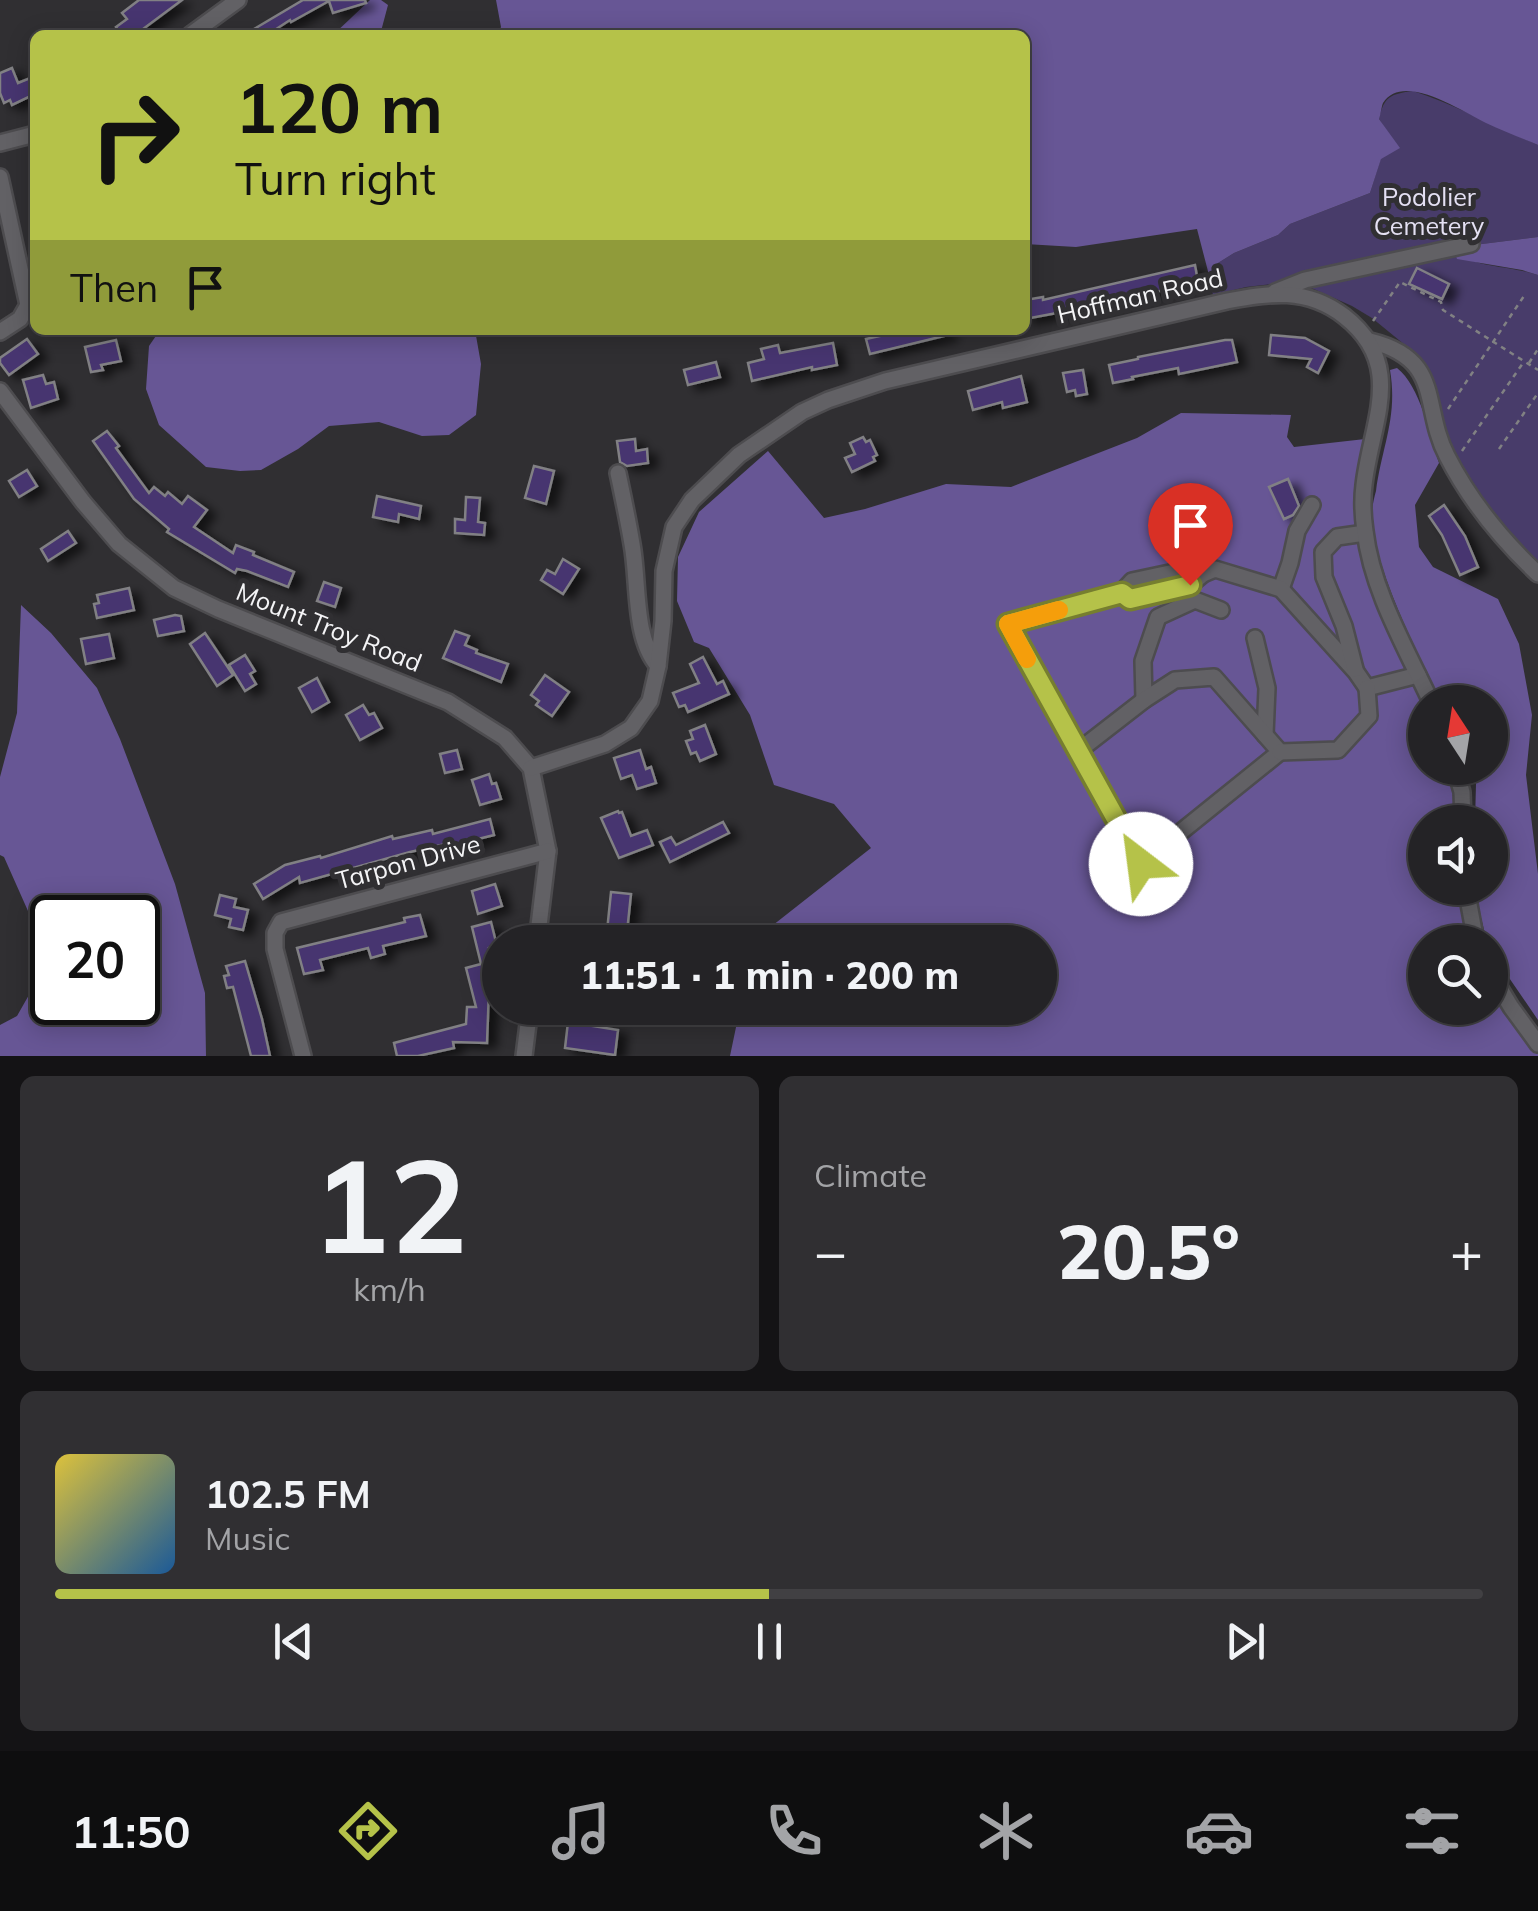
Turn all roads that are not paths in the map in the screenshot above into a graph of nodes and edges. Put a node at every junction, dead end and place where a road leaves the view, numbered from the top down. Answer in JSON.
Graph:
{"nodes":[{"id":1,"x":238,"y":0,"type":"edge"},
{"id":2,"x":197,"y":30,"type":"edge"},
{"id":3,"x":30,"y":135,"type":"edge"},
{"id":4,"x":0,"y":143,"type":"edge"},
{"id":5,"x":0,"y":177,"type":"edge"},
{"id":6,"x":1471,"y":244,"type":"dead end"},
{"id":7,"x":1271,"y":293,"type":"junction"},
{"id":8,"x":29,"y":318,"type":"edge"},
{"id":9,"x":0,"y":332,"type":"edge"},
{"id":10,"x":1367,"y":338,"type":"junction"},
{"id":11,"x":0,"y":391,"type":"edge"},
{"id":12,"x":618,"y":473,"type":"dead end"},
{"id":13,"x":1312,"y":505,"type":"dead end"},
{"id":14,"x":1365,"y":534,"type":"junction"},
{"id":15,"x":1209,"y":572,"type":"junction"},
{"id":16,"x":1538,"y":574,"type":"edge"},
{"id":17,"x":1281,"y":588,"type":"junction"},
{"id":18,"x":1194,"y":600,"type":"junction"},
{"id":19,"x":1221,"y":610,"type":"dead end"},
{"id":20,"x":1256,"y":638,"type":"dead end"},
{"id":21,"x":658,"y":666,"type":"junction"},
{"id":22,"x":1356,"y":672,"type":"junction"},
{"id":23,"x":1418,"y":675,"type":"junction"},
{"id":24,"x":1422,"y":685,"type":"edge"},
{"id":25,"x":1367,"y":688,"type":"junction"},
{"id":26,"x":1144,"y":700,"type":"junction"},
{"id":27,"x":1265,"y":735,"type":"junction"},
{"id":28,"x":1077,"y":752,"type":"junction"},
{"id":29,"x":1280,"y":752,"type":"junction"},
{"id":30,"x":530,"y":768,"type":"junction"},
{"id":31,"x":548,"y":851,"type":"junction"},
{"id":32,"x":539,"y":925,"type":"edge"},
{"id":33,"x":1508,"y":1004,"type":"edge"},
{"id":34,"x":528,"y":1025,"type":"edge"},
{"id":35,"x":1538,"y":1044,"type":"edge"},
{"id":36,"x":303,"y":1056,"type":"edge"},
{"id":37,"x":524,"y":1056,"type":"edge"}],
"edges":[{"from":1,"to":2,"type":"street"},
{"from":3,"to":4,"type":"street"},
{"from":5,"to":8,"type":"street"},
{"from":6,"to":7,"type":"street","name":"Hoffman Road"},
{"from":7,"to":10,"type":"street","name":"Hoffman Road"},
{"from":7,"to":21,"type":"street","name":"Hoffman Road"},
{"from":8,"to":9,"type":"street"},
{"from":10,"to":14,"type":"street"},
{"from":10,"to":16,"type":"street","name":"Hoffman Road"},
{"from":11,"to":30,"type":"street","name":"Mount Troy Road"},
{"from":12,"to":21,"type":"street"},
{"from":13,"to":17,"type":"street"},
{"from":14,"to":22,"type":"street"},
{"from":14,"to":23,"type":"street"},
{"from":15,"to":17,"type":"street"},
{"from":15,"to":18,"type":"street"},
{"from":15,"to":28,"type":"street"},
{"from":17,"to":22,"type":"street"},
{"from":18,"to":19,"type":"street"},
{"from":18,"to":26,"type":"street"},
{"from":20,"to":27,"type":"street"},
{"from":21,"to":30,"type":"street","name":"Hoffman Road"},
{"from":22,"to":25,"type":"street"},
{"from":23,"to":24,"type":"street"},
{"from":23,"to":25,"type":"street"},
{"from":25,"to":29,"type":"street"},
{"from":26,"to":27,"type":"street"},
{"from":26,"to":28,"type":"street"},
{"from":27,"to":29,"type":"street"},
{"from":28,"to":29,"type":"street"},
{"from":30,"to":31,"type":"street","name":"Mount Troy Road"},
{"from":31,"to":32,"type":"street","name":"Mount Troy Road"},
{"from":31,"to":36,"type":"street","name":"Tarpon Drive"},
{"from":33,"to":35,"type":"street"},
{"from":34,"to":37,"type":"street"}]}
